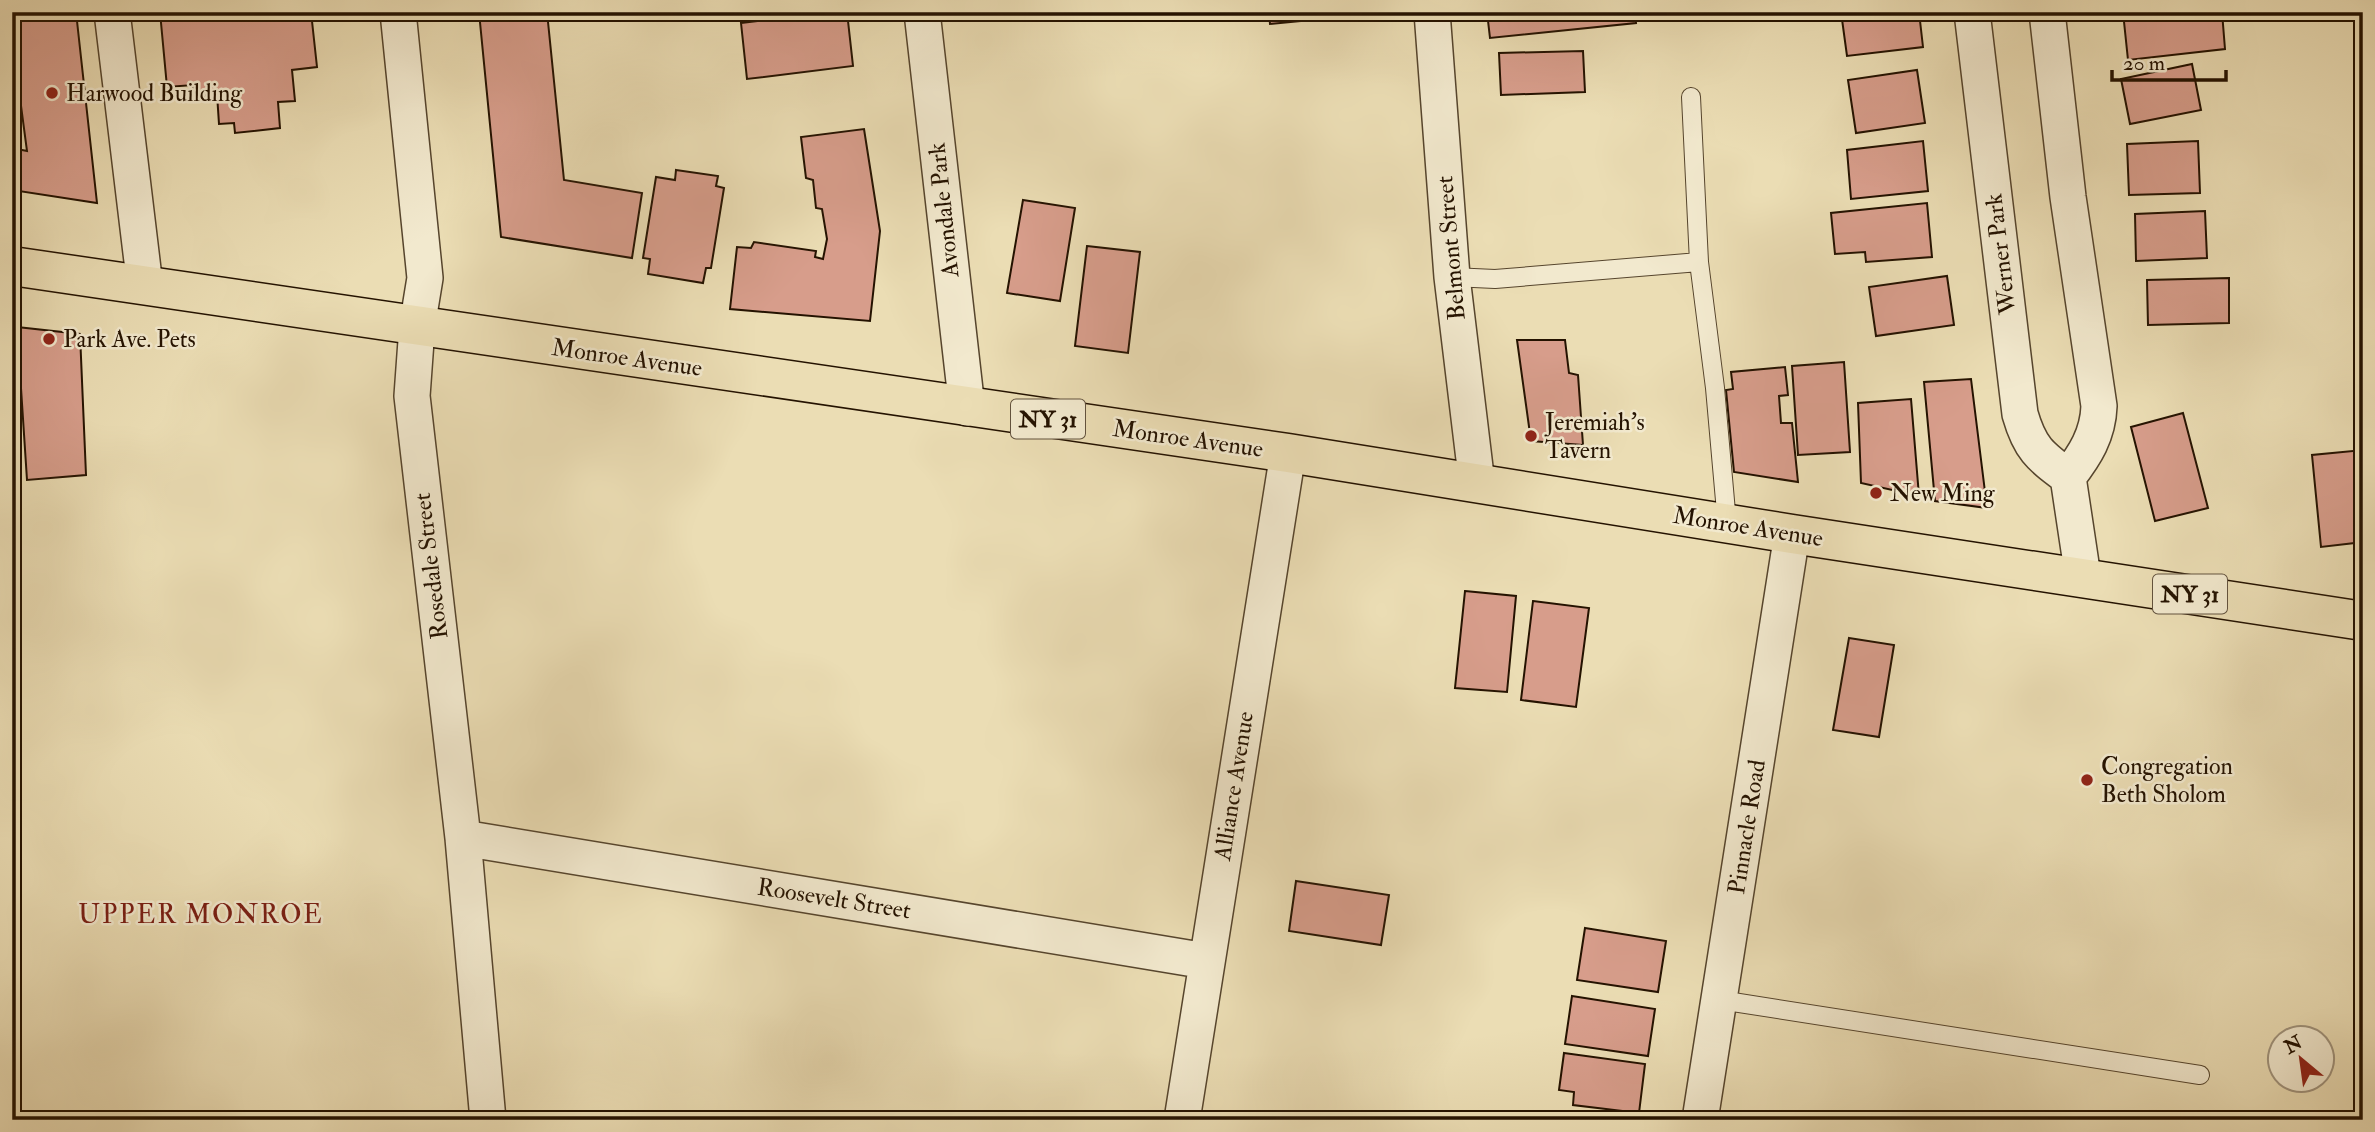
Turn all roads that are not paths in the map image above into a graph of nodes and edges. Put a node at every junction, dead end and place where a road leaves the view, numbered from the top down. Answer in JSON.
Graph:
{"nodes":[{"id":1,"x":112,"y":12,"type":"edge"},
{"id":2,"x":398,"y":12,"type":"edge"},
{"id":3,"x":922,"y":12,"type":"edge"},
{"id":4,"x":1432,"y":12,"type":"edge"},
{"id":5,"x":1972,"y":12,"type":"edge"},
{"id":6,"x":2048,"y":12,"type":"edge"},
{"id":7,"x":1690,"y":97,"type":"dead end"},
{"id":8,"x":1699,"y":262,"type":"junction"},
{"id":9,"x":12,"y":266,"type":"edge"},
{"id":10,"x":1452,"y":277,"type":"junction"},
{"id":11,"x":145,"y":286,"type":"junction"},
{"id":12,"x":417,"y":327,"type":"junction"},
{"id":13,"x":967,"y":408,"type":"junction"},
{"id":14,"x":1288,"y":453,"type":"junction"},
{"id":15,"x":2068,"y":477,"type":"junction"},
{"id":16,"x":1477,"y":484,"type":"junction"},
{"id":17,"x":1727,"y":523,"type":"junction"},
{"id":18,"x":1792,"y":534,"type":"junction"},
{"id":19,"x":2083,"y":577,"type":"junction"},
{"id":20,"x":2363,"y":621,"type":"edge"},
{"id":21,"x":463,"y":838,"type":"junction"},
{"id":22,"x":1206,"y":961,"type":"junction"},
{"id":23,"x":1720,"y":1000,"type":"junction"},
{"id":24,"x":2200,"y":1075,"type":"dead end"},
{"id":25,"x":488,"y":1120,"type":"edge"},
{"id":26,"x":1182,"y":1120,"type":"edge"},
{"id":27,"x":1700,"y":1120,"type":"edge"}],
"edges":[{"from":1,"to":11,"type":"street"},
{"from":2,"to":12,"type":"street","name":"Rosedale Street"},
{"from":3,"to":13,"type":"street","name":"Avondale Park"},
{"from":4,"to":10,"type":"street","name":"Belmont Street"},
{"from":5,"to":15,"type":"street","name":"Werner Park"},
{"from":6,"to":15,"type":"street"},
{"from":7,"to":8,"type":"lane"},
{"from":8,"to":10,"type":"lane"},
{"from":8,"to":17,"type":"lane"},
{"from":9,"to":11,"type":"main road","name":"Monroe Avenue","number":"NY 31"},
{"from":10,"to":16,"type":"street","name":"Belmont Street"},
{"from":11,"to":12,"type":"main road","name":"Monroe Avenue","number":"NY 31"},
{"from":12,"to":13,"type":"main road","name":"Monroe Avenue","number":"NY 31"},
{"from":12,"to":21,"type":"street","name":"Rosedale Street"},
{"from":13,"to":14,"type":"main road","name":"Monroe Avenue","number":"NY 31"},
{"from":14,"to":16,"type":"main road","name":"Monroe Avenue","number":"NY 31"},
{"from":14,"to":22,"type":"street","name":"Alliance Avenue"},
{"from":15,"to":19,"type":"street"},
{"from":16,"to":17,"type":"main road","name":"Monroe Avenue","number":"NY 31"},
{"from":17,"to":18,"type":"main road","name":"Monroe Avenue","number":"NY 31"},
{"from":18,"to":19,"type":"main road","name":"Monroe Avenue","number":"NY 31"},
{"from":18,"to":23,"type":"street","name":"Pinnacle Road"},
{"from":19,"to":20,"type":"main road","name":"Monroe Avenue","number":"NY 31"},
{"from":21,"to":22,"type":"street","name":"Roosevelt Street"},
{"from":21,"to":25,"type":"street","name":"Rosedale Street"},
{"from":22,"to":26,"type":"street","name":"Alliance Avenue"},
{"from":23,"to":24,"type":"lane"},
{"from":23,"to":27,"type":"street","name":"Pinnacle Road"}]}
